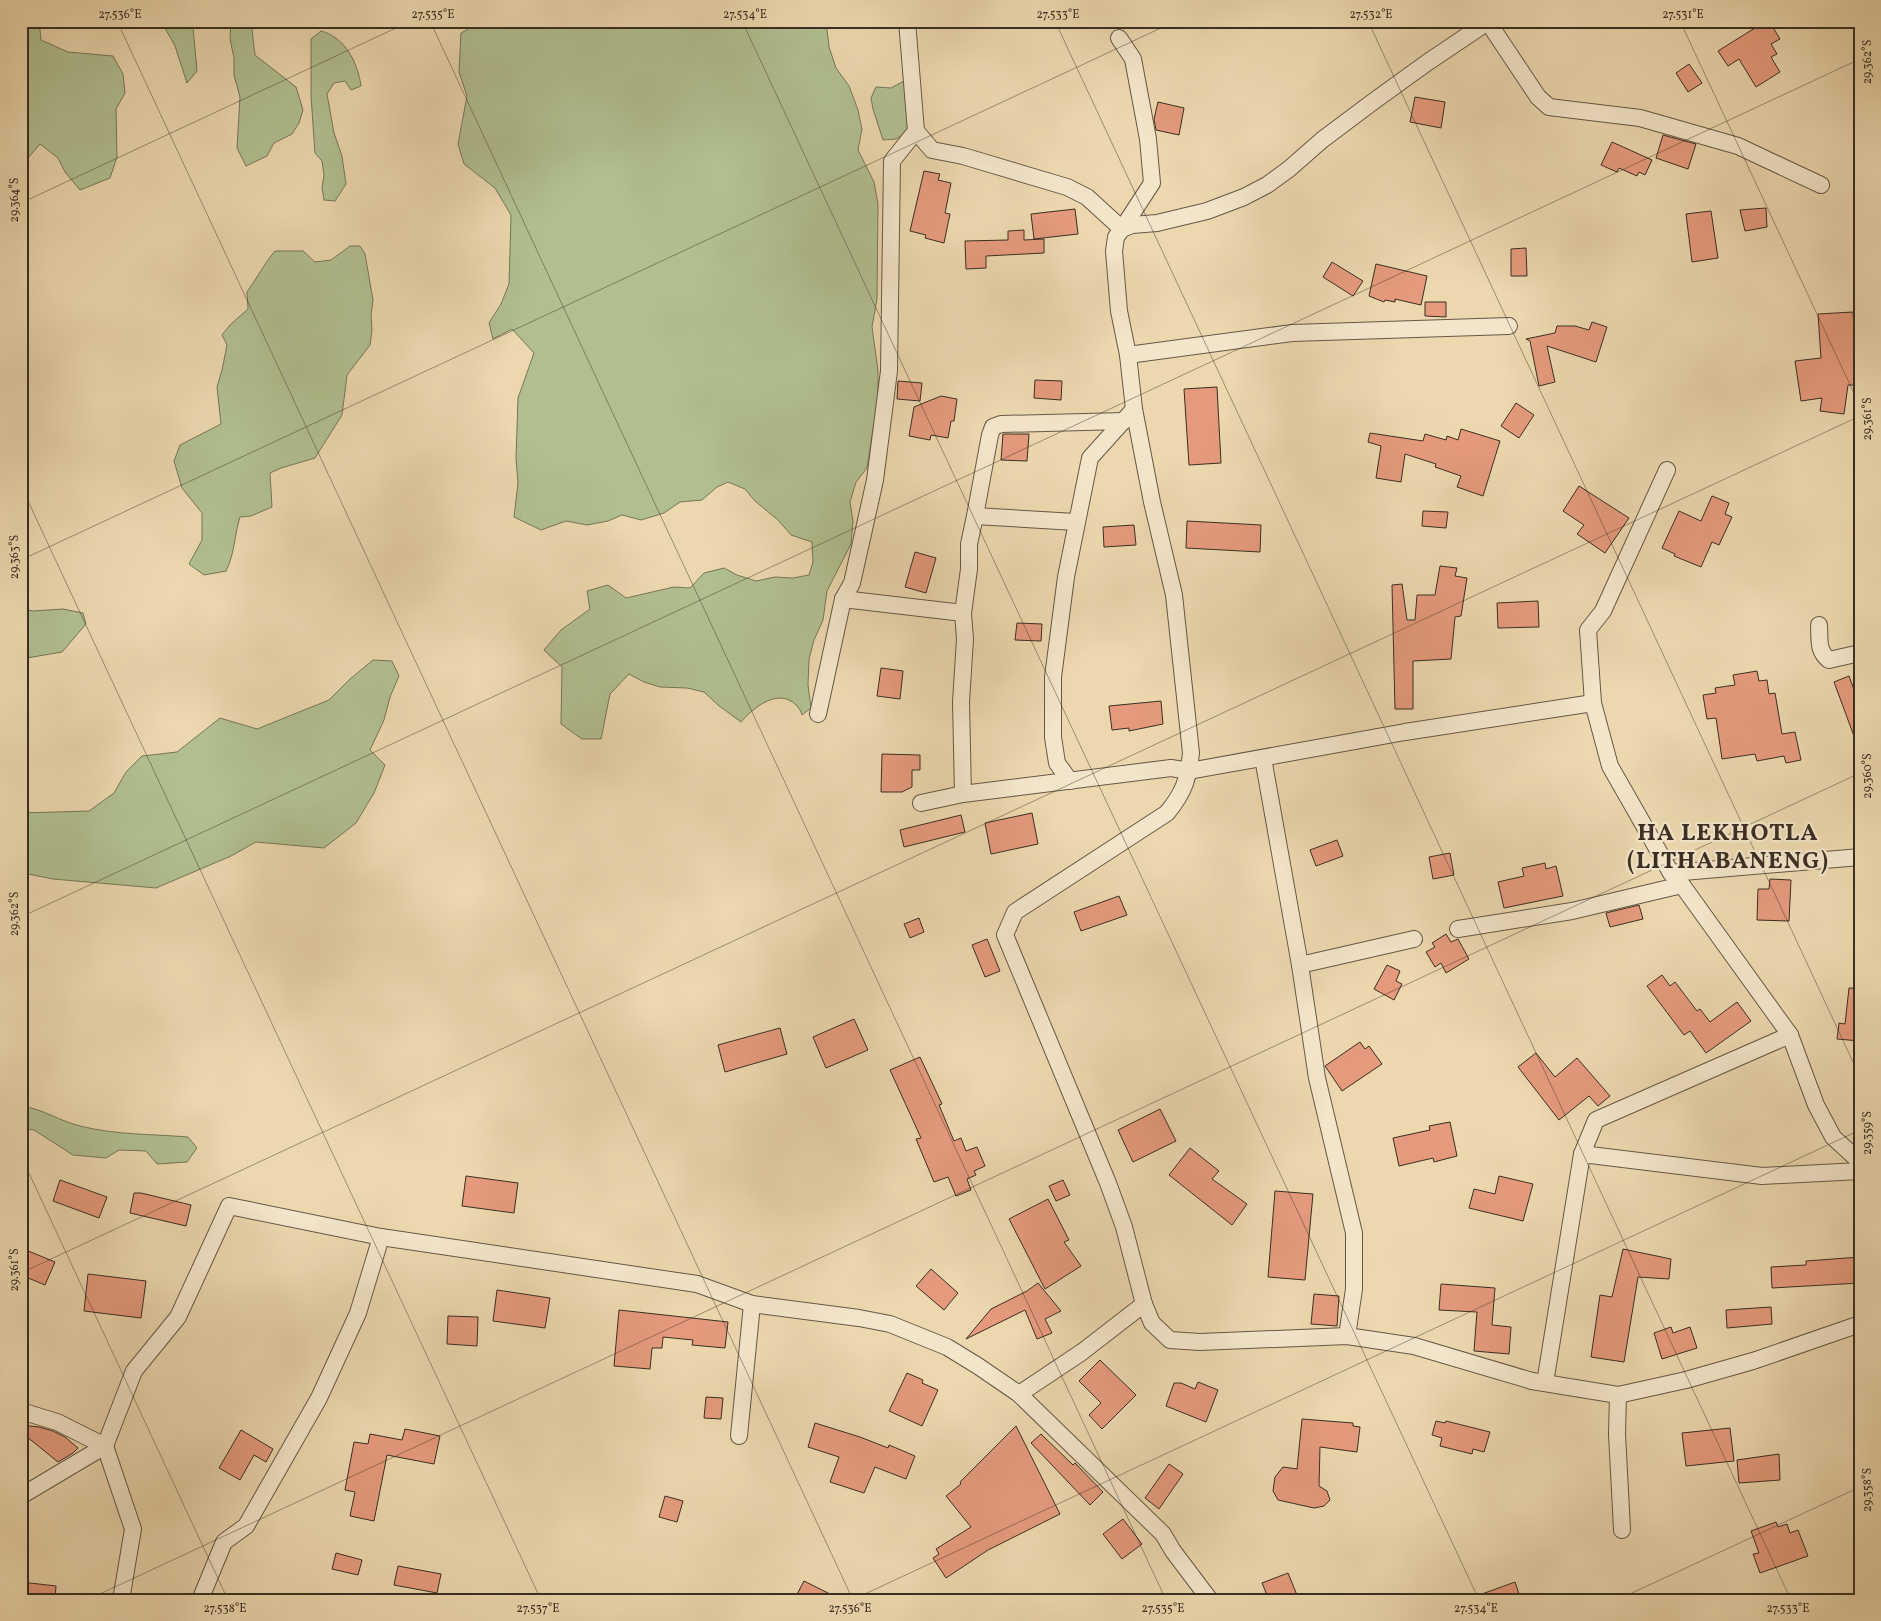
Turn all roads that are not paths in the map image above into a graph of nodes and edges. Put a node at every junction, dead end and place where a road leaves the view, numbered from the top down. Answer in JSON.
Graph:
{"nodes":[{"id":1,"x":907,"y":21,"type":"edge"},
{"id":2,"x":1489,"y":22,"type":"edge"},
{"id":3,"x":1119,"y":38,"type":"dead end"},
{"id":4,"x":916,"y":131,"type":"junction"},
{"id":5,"x":1821,"y":185,"type":"dead end"},
{"id":6,"x":1122,"y":229,"type":"junction"},
{"id":7,"x":1510,"y":326,"type":"dead end"},
{"id":8,"x":1128,"y":355,"type":"junction"},
{"id":9,"x":1129,"y":415,"type":"junction"},
{"id":10,"x":1667,"y":470,"type":"dead end"},
{"id":11,"x":974,"y":516,"type":"junction"},
{"id":12,"x":1076,"y":522,"type":"junction"},
{"id":13,"x":843,"y":599,"type":"junction"},
{"id":14,"x":963,"y":613,"type":"junction"},
{"id":15,"x":1819,"y":625,"type":"dead end"},
{"id":16,"x":1860,"y":652,"type":"edge"},
{"id":17,"x":1593,"y":703,"type":"junction"},
{"id":18,"x":818,"y":714,"type":"dead end"},
{"id":19,"x":1263,"y":758,"type":"junction"},
{"id":20,"x":1189,"y":771,"type":"junction"},
{"id":21,"x":1070,"y":781,"type":"junction"},
{"id":22,"x":963,"y":794,"type":"junction"},
{"id":23,"x":921,"y":803,"type":"dead end"},
{"id":24,"x":1860,"y":857,"type":"edge"},
{"id":25,"x":1671,"y":873,"type":"junction"},
{"id":26,"x":1682,"y":885,"type":"junction"},
{"id":27,"x":1458,"y":930,"type":"dead end"},
{"id":28,"x":1414,"y":939,"type":"dead end"},
{"id":29,"x":1300,"y":965,"type":"junction"},
{"id":30,"x":1790,"y":1035,"type":"junction"},
{"id":31,"x":1582,"y":1154,"type":"junction"},
{"id":32,"x":1860,"y":1162,"type":"edge"},
{"id":33,"x":1860,"y":1171,"type":"edge"},
{"id":34,"x":380,"y":1237,"type":"junction"},
{"id":35,"x":752,"y":1304,"type":"junction"},
{"id":36,"x":1144,"y":1304,"type":"junction"},
{"id":37,"x":1860,"y":1324,"type":"edge"},
{"id":38,"x":1347,"y":1336,"type":"junction"},
{"id":39,"x":1545,"y":1383,"type":"junction"},
{"id":40,"x":1018,"y":1394,"type":"junction"},
{"id":41,"x":1618,"y":1395,"type":"junction"},
{"id":42,"x":21,"y":1410,"type":"edge"},
{"id":43,"x":739,"y":1436,"type":"dead end"},
{"id":44,"x":105,"y":1446,"type":"junction"},
{"id":45,"x":21,"y":1496,"type":"edge"},
{"id":46,"x":1622,"y":1530,"type":"dead end"},
{"id":47,"x":121,"y":1600,"type":"edge"},
{"id":48,"x":200,"y":1600,"type":"edge"},
{"id":49,"x":1210,"y":1600,"type":"edge"}],
"edges":[{"from":1,"to":4,"type":"street"},
{"from":2,"to":5,"type":"street"},
{"from":2,"to":6,"type":"street"},
{"from":3,"to":6,"type":"street"},
{"from":4,"to":6,"type":"street"},
{"from":4,"to":13,"type":"street"},
{"from":6,"to":8,"type":"street"},
{"from":7,"to":8,"type":"street"},
{"from":8,"to":9,"type":"street"},
{"from":9,"to":11,"type":"street"},
{"from":9,"to":12,"type":"street"},
{"from":9,"to":20,"type":"street"},
{"from":10,"to":17,"type":"street"},
{"from":11,"to":12,"type":"street"},
{"from":11,"to":14,"type":"street"},
{"from":12,"to":21,"type":"street"},
{"from":13,"to":14,"type":"street"},
{"from":13,"to":18,"type":"street"},
{"from":14,"to":22,"type":"street"},
{"from":15,"to":16,"type":"street"},
{"from":17,"to":19,"type":"street"},
{"from":17,"to":25,"type":"street"},
{"from":19,"to":20,"type":"street"},
{"from":19,"to":29,"type":"street"},
{"from":20,"to":21,"type":"street"},
{"from":20,"to":36,"type":"street"},
{"from":21,"to":22,"type":"street"},
{"from":22,"to":23,"type":"street"},
{"from":24,"to":25,"type":"street"},
{"from":25,"to":26,"type":"street"},
{"from":26,"to":27,"type":"street"},
{"from":26,"to":30,"type":"street"},
{"from":28,"to":29,"type":"street"},
{"from":29,"to":38,"type":"street"},
{"from":30,"to":31,"type":"street"},
{"from":30,"to":32,"type":"street"},
{"from":31,"to":33,"type":"street"},
{"from":31,"to":39,"type":"street"},
{"from":34,"to":35,"type":"street"},
{"from":34,"to":44,"type":"street"},
{"from":34,"to":48,"type":"street"},
{"from":35,"to":40,"type":"street"},
{"from":35,"to":43,"type":"street"},
{"from":36,"to":38,"type":"street"},
{"from":36,"to":40,"type":"street"},
{"from":37,"to":41,"type":"street"},
{"from":38,"to":39,"type":"street"},
{"from":39,"to":41,"type":"street"},
{"from":40,"to":49,"type":"street"},
{"from":41,"to":46,"type":"street"},
{"from":42,"to":44,"type":"street"},
{"from":44,"to":45,"type":"street"},
{"from":44,"to":47,"type":"street"}]}
